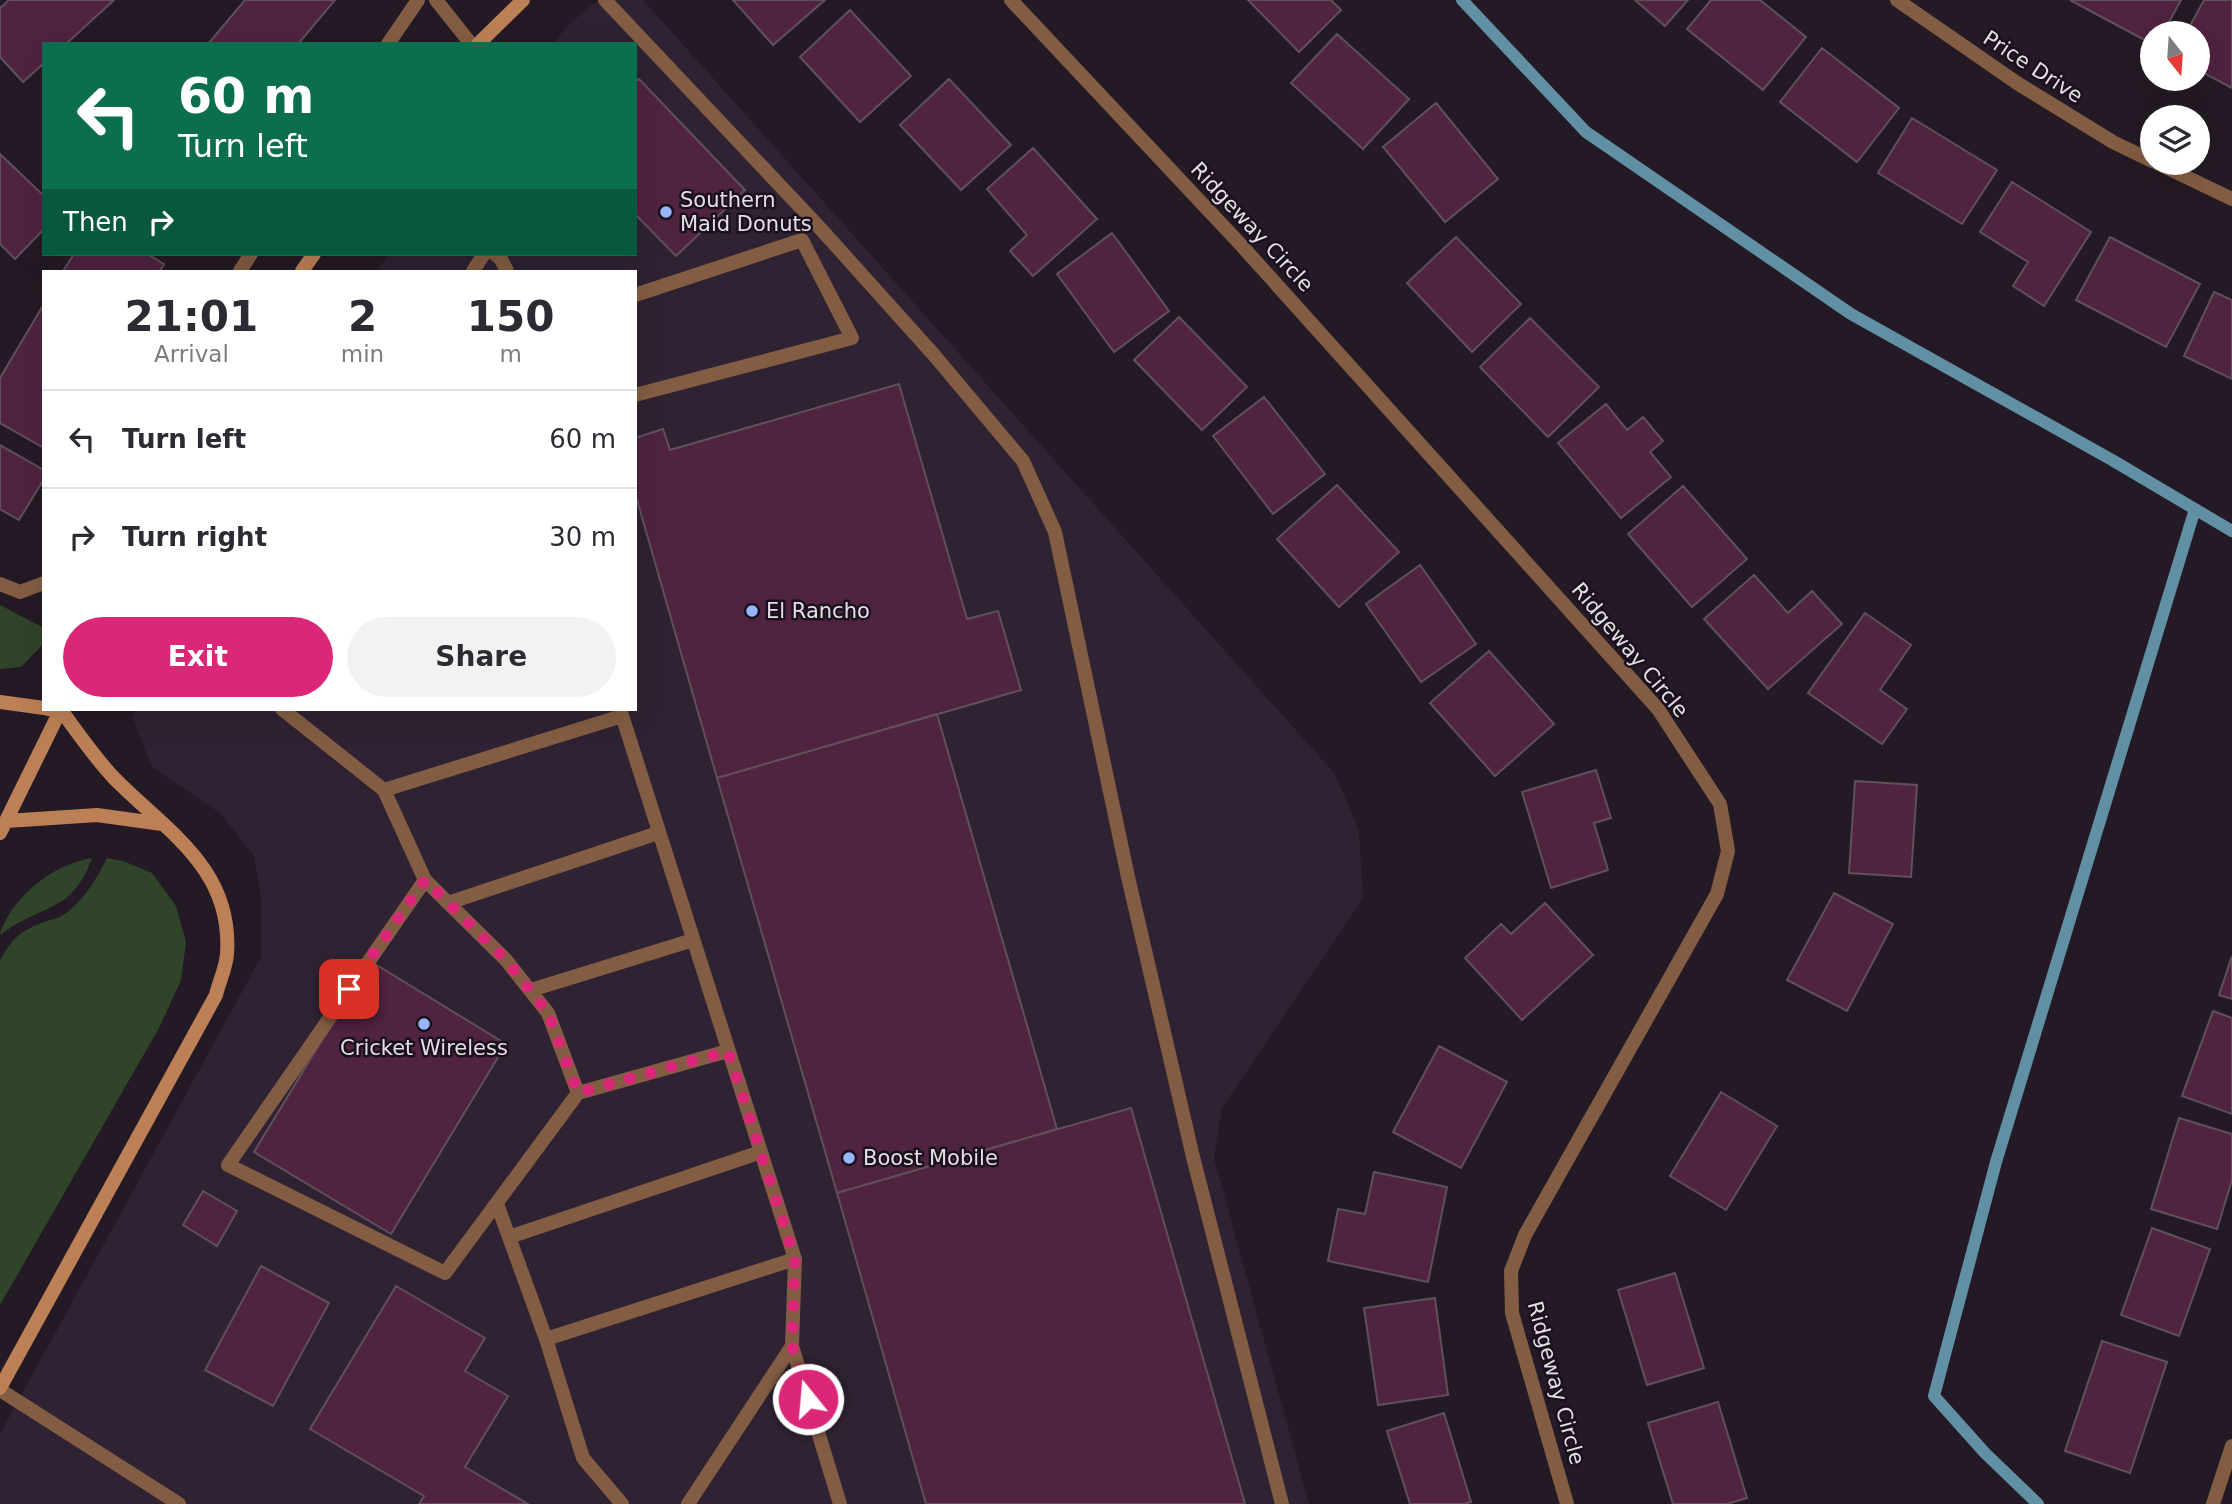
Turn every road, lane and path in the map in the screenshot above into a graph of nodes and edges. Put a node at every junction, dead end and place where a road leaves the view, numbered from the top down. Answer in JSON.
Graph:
{"nodes":[{"id":1,"x":418,"y":0,"type":"edge"},
{"id":2,"x":436,"y":0,"type":"edge"},
{"id":3,"x":523,"y":0,"type":"edge"},
{"id":4,"x":605,"y":0,"type":"edge"},
{"id":5,"x":1011,"y":0,"type":"edge"},
{"id":6,"x":1897,"y":0,"type":"edge"},
{"id":7,"x":389,"y":42,"type":"edge"},
{"id":8,"x":469,"y":42,"type":"edge"},
{"id":9,"x":480,"y":42,"type":"edge"},
{"id":10,"x":2140,"y":155,"type":"edge"},
{"id":11,"x":2182,"y":175,"type":"edge"},
{"id":12,"x":2232,"y":199,"type":"edge"},
{"id":13,"x":637,"y":294,"type":"edge"},
{"id":14,"x":637,"y":394,"type":"edge"},
{"id":15,"x":0,"y":584,"type":"edge"},
{"id":16,"x":42,"y":584,"type":"edge"},
{"id":17,"x":0,"y":702,"type":"edge"},
{"id":18,"x":42,"y":708,"type":"edge"},
{"id":19,"x":52,"y":711,"type":"edge"},
{"id":20,"x":55,"y":711,"type":"edge"},
{"id":21,"x":285,"y":711,"type":"edge"},
{"id":22,"x":621,"y":713,"type":"edge"},
{"id":23,"x":384,"y":790,"type":"junction"},
{"id":24,"x":2,"y":821,"type":"edge"},
{"id":25,"x":164,"y":824,"type":"junction"},
{"id":26,"x":659,"y":833,"type":"junction"},
{"id":27,"x":425,"y":880,"type":"junction"},
{"id":28,"x":448,"y":903,"type":"junction"},
{"id":29,"x":693,"y":940,"type":"junction"},
{"id":30,"x":531,"y":990,"type":"junction"},
{"id":31,"x":728,"y":1051,"type":"junction"},
{"id":32,"x":578,"y":1093,"type":"junction"},
{"id":33,"x":761,"y":1153,"type":"junction"},
{"id":34,"x":497,"y":1204,"type":"junction"},
{"id":35,"x":509,"y":1237,"type":"junction"},
{"id":36,"x":795,"y":1259,"type":"junction"},
{"id":37,"x":546,"y":1339,"type":"junction"},
{"id":38,"x":792,"y":1346,"type":"junction"},
{"id":39,"x":0,"y":1389,"type":"edge"},
{"id":40,"x":2232,"y":1446,"type":"edge"},
{"id":41,"x":179,"y":1504,"type":"edge"},
{"id":42,"x":622,"y":1504,"type":"edge"},
{"id":43,"x":688,"y":1504,"type":"edge"},
{"id":44,"x":839,"y":1504,"type":"edge"},
{"id":45,"x":1282,"y":1504,"type":"edge"},
{"id":46,"x":1567,"y":1504,"type":"edge"},
{"id":47,"x":2213,"y":1504,"type":"edge"}],
"edges":[{"from":1,"to":7,"type":"street"},
{"from":2,"to":8,"type":"street"},
{"from":3,"to":9,"type":"main road"},
{"from":4,"to":45,"type":"street"},
{"from":5,"to":46,"type":"street","name":"Ridgeway Circle"},
{"from":6,"to":10,"type":"street","name":"Price Drive"},
{"from":11,"to":12,"type":"street","name":"Price Drive"},
{"from":13,"to":14,"type":"street"},
{"from":15,"to":16,"type":"street"},
{"from":17,"to":18,"type":"main road"},
{"from":19,"to":24,"type":"main road"},
{"from":20,"to":25,"type":"main road"},
{"from":21,"to":23,"type":"street"},
{"from":22,"to":23,"type":"street"},
{"from":22,"to":26,"type":"street"},
{"from":23,"to":27,"type":"street"},
{"from":24,"to":25,"type":"main road"},
{"from":25,"to":39,"type":"main road"},
{"from":26,"to":28,"type":"street"},
{"from":26,"to":29,"type":"street"},
{"from":27,"to":28,"type":"street"},
{"from":27,"to":34,"type":"street"},
{"from":28,"to":30,"type":"street"},
{"from":29,"to":30,"type":"street"},
{"from":29,"to":31,"type":"street"},
{"from":30,"to":32,"type":"street"},
{"from":31,"to":32,"type":"street"},
{"from":31,"to":33,"type":"street"},
{"from":32,"to":34,"type":"street"},
{"from":33,"to":35,"type":"street"},
{"from":33,"to":36,"type":"street"},
{"from":34,"to":35,"type":"street"},
{"from":35,"to":37,"type":"street"},
{"from":36,"to":37,"type":"street"},
{"from":36,"to":38,"type":"street"},
{"from":37,"to":42,"type":"street"},
{"from":38,"to":43,"type":"street"},
{"from":38,"to":44,"type":"street"},
{"from":39,"to":41,"type":"street"},
{"from":40,"to":47,"type":"street"}]}
